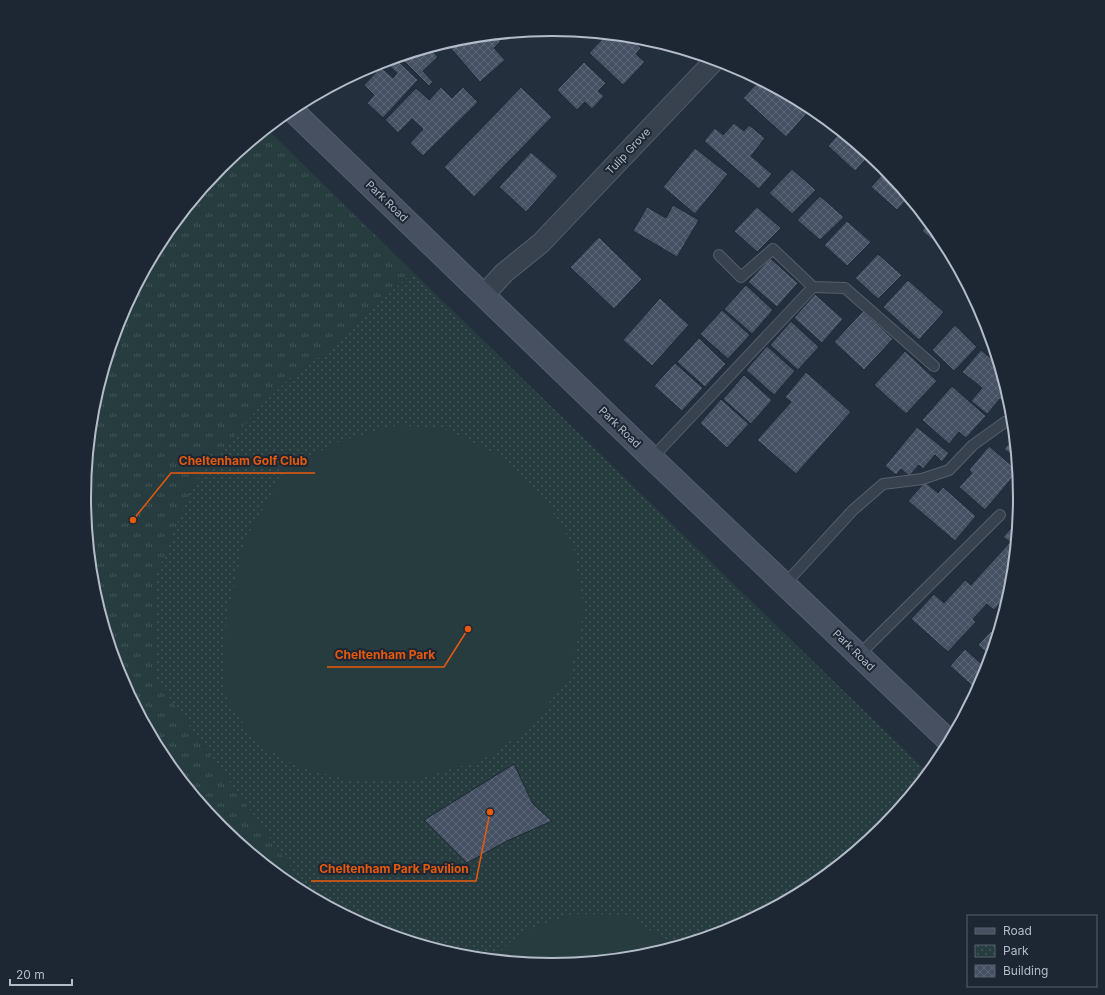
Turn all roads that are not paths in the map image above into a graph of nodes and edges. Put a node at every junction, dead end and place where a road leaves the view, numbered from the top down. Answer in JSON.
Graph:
{"nodes":[{"id":1,"x":711,"y":64,"type":"edge"},
{"id":2,"x":296,"y":114,"type":"edge"},
{"id":3,"x":719,"y":254,"type":"dead end"},
{"id":4,"x":813,"y":287,"type":"junction"},
{"id":5,"x":488,"y":299,"type":"junction"},
{"id":6,"x":934,"y":366,"type":"dead end"},
{"id":7,"x":1005,"y":422,"type":"dead end"},
{"id":8,"x":652,"y":458,"type":"junction"},
{"id":9,"x":1000,"y":515,"type":"dead end"},
{"id":10,"x":785,"y":584,"type":"junction"},
{"id":11,"x":859,"y":655,"type":"junction"},
{"id":12,"x":946,"y":738,"type":"edge"}],
"edges":[{"from":1,"to":5,"type":"street","name":"Tulip Grove"},
{"from":2,"to":5,"type":"street","name":"Park Road"},
{"from":3,"to":4,"type":"lane"},
{"from":4,"to":6,"type":"lane"},
{"from":4,"to":8,"type":"lane"},
{"from":5,"to":8,"type":"street","name":"Park Road"},
{"from":7,"to":10,"type":"lane"},
{"from":8,"to":10,"type":"street","name":"Park Road"},
{"from":9,"to":11,"type":"lane"},
{"from":10,"to":11,"type":"street","name":"Park Road"},
{"from":11,"to":12,"type":"street","name":"Park Road"}]}
